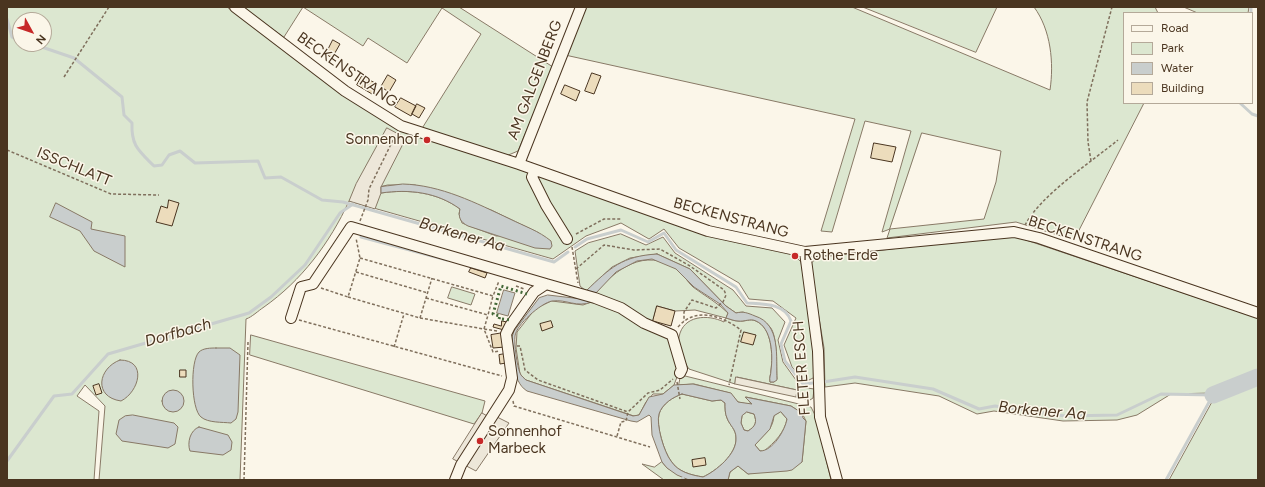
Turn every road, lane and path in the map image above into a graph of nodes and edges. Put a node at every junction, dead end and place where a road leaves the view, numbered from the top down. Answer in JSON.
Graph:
{"nodes":[{"id":1,"x":108,"y":7,"type":"edge"},
{"id":2,"x":235,"y":7,"type":"edge"},
{"id":3,"x":580,"y":7,"type":"edge"},
{"id":4,"x":1112,"y":7,"type":"edge"},
{"id":5,"x":64,"y":77,"type":"dead end"},
{"id":6,"x":401,"y":126,"type":"junction"},
{"id":7,"x":1118,"y":140,"type":"dead end"},
{"id":8,"x":7,"y":150,"type":"edge"},
{"id":9,"x":1091,"y":161,"type":"junction"},
{"id":10,"x":519,"y":164,"type":"junction"},
{"id":11,"x":535,"y":170,"type":"junction"},
{"id":12,"x":159,"y":195,"type":"dead end"},
{"id":13,"x":365,"y":209,"type":"dead end"},
{"id":14,"x":622,"y":219,"type":"dead end"},
{"id":15,"x":357,"y":230,"type":"junction"},
{"id":16,"x":1020,"y":233,"type":"junction"},
{"id":17,"x":567,"y":239,"type":"junction"},
{"id":18,"x":805,"y":252,"type":"junction"},
{"id":19,"x":360,"y":258,"type":"junction"},
{"id":20,"x":576,"y":269,"type":"junction"},
{"id":21,"x":356,"y":272,"type":"junction"},
{"id":22,"x":432,"y":278,"type":"junction"},
{"id":23,"x":506,"y":283,"type":"dead end"},
{"id":24,"x":312,"y":284,"type":"junction"},
{"id":25,"x":546,"y":284,"type":"junction"},
{"id":26,"x":513,"y":285,"type":"dead end"},
{"id":27,"x":534,"y":292,"type":"junction"},
{"id":28,"x":428,"y":293,"type":"junction"},
{"id":29,"x":582,"y":294,"type":"junction"},
{"id":30,"x":493,"y":296,"type":"junction"},
{"id":31,"x":348,"y":297,"type":"junction"},
{"id":32,"x":426,"y":298,"type":"junction"},
{"id":33,"x":1258,"y":313,"type":"edge"},
{"id":34,"x":404,"y":314,"type":"junction"},
{"id":35,"x":488,"y":315,"type":"junction"},
{"id":36,"x":292,"y":318,"type":"joint"},
{"id":37,"x":420,"y":318,"type":"junction"},
{"id":38,"x":684,"y":321,"type":"junction"},
{"id":39,"x":484,"y":329,"type":"junction"},
{"id":40,"x":506,"y":334,"type":"junction"},
{"id":41,"x":672,"y":335,"type":"junction"},
{"id":42,"x":248,"y":342,"type":"dead end"},
{"id":43,"x":394,"y":347,"type":"junction"},
{"id":44,"x":513,"y":348,"type":"junction"},
{"id":45,"x":680,"y":373,"type":"joint"},
{"id":46,"x":512,"y":378,"type":"junction"},
{"id":47,"x":677,"y":384,"type":"dead end"},
{"id":48,"x":729,"y":384,"type":"dead end"},
{"id":49,"x":509,"y":390,"type":"junction"},
{"id":50,"x":680,"y":399,"type":"dead end"},
{"id":51,"x":628,"y":412,"type":"junction"},
{"id":52,"x":617,"y":437,"type":"junction"},
{"id":53,"x":650,"y":447,"type":"dead end"},
{"id":54,"x":244,"y":480,"type":"edge"},
{"id":55,"x":455,"y":480,"type":"edge"},
{"id":56,"x":837,"y":480,"type":"edge"}],
"edges":[{"from":1,"to":5,"type":"path"},
{"from":2,"to":6,"type":"street","name":"BECKENSTRANG"},
{"from":3,"to":10,"type":"street","name":"AM GALGENBERG"},
{"from":4,"to":9,"type":"path"},
{"from":6,"to":10,"type":"street","name":"BECKENSTRANG"},
{"from":6,"to":13,"type":"path"},
{"from":7,"to":9,"type":"path"},
{"from":8,"to":12,"type":"path","name":"ISSCHLATT"},
{"from":9,"to":16,"type":"path"},
{"from":10,"to":11,"type":"street","name":"BECKENSTRANG"},
{"from":11,"to":17,"type":"street"},
{"from":11,"to":18,"type":"street","name":"BECKENSTRANG"},
{"from":14,"to":17,"type":"path"},
{"from":15,"to":19,"type":"path"},
{"from":15,"to":24,"type":"street"},
{"from":15,"to":25,"type":"street"},
{"from":16,"to":18,"type":"street","name":"BECKENSTRANG"},
{"from":16,"to":33,"type":"street","name":"BECKENSTRANG"},
{"from":17,"to":20,"type":"path"},
{"from":18,"to":56,"type":"street","name":"FLETER ESCH"},
{"from":19,"to":21,"type":"path"},
{"from":19,"to":22,"type":"path"},
{"from":20,"to":29,"type":"path"},
{"from":20,"to":38,"type":"path"},
{"from":21,"to":28,"type":"path"},
{"from":21,"to":31,"type":"path"},
{"from":22,"to":28,"type":"path"},
{"from":22,"to":30,"type":"path"},
{"from":23,"to":30,"type":"path"},
{"from":24,"to":31,"type":"path"},
{"from":24,"to":36,"type":"street"},
{"from":25,"to":27,"type":"street"},
{"from":25,"to":29,"type":"street"},
{"from":26,"to":27,"type":"path"},
{"from":27,"to":40,"type":"street"},
{"from":28,"to":32,"type":"path"},
{"from":29,"to":41,"type":"street"},
{"from":30,"to":35,"type":"path"},
{"from":31,"to":34,"type":"path"},
{"from":32,"to":35,"type":"path"},
{"from":32,"to":37,"type":"path"},
{"from":34,"to":37,"type":"path"},
{"from":34,"to":43,"type":"path"},
{"from":35,"to":39,"type":"path"},
{"from":36,"to":43,"type":"path"},
{"from":37,"to":39,"type":"path"},
{"from":38,"to":41,"type":"path"},
{"from":38,"to":48,"type":"path"},
{"from":39,"to":40,"type":"path"},
{"from":39,"to":44,"type":"path"},
{"from":40,"to":44,"type":"street"},
{"from":41,"to":45,"type":"street"},
{"from":42,"to":54,"type":"path"},
{"from":43,"to":46,"type":"path"},
{"from":44,"to":46,"type":"street"},
{"from":44,"to":51,"type":"path"},
{"from":45,"to":51,"type":"path"},
{"from":46,"to":49,"type":"street"},
{"from":47,"to":50,"type":"path"},
{"from":49,"to":52,"type":"path"},
{"from":49,"to":55,"type":"street"},
{"from":51,"to":52,"type":"path"},
{"from":52,"to":53,"type":"path"}]}
